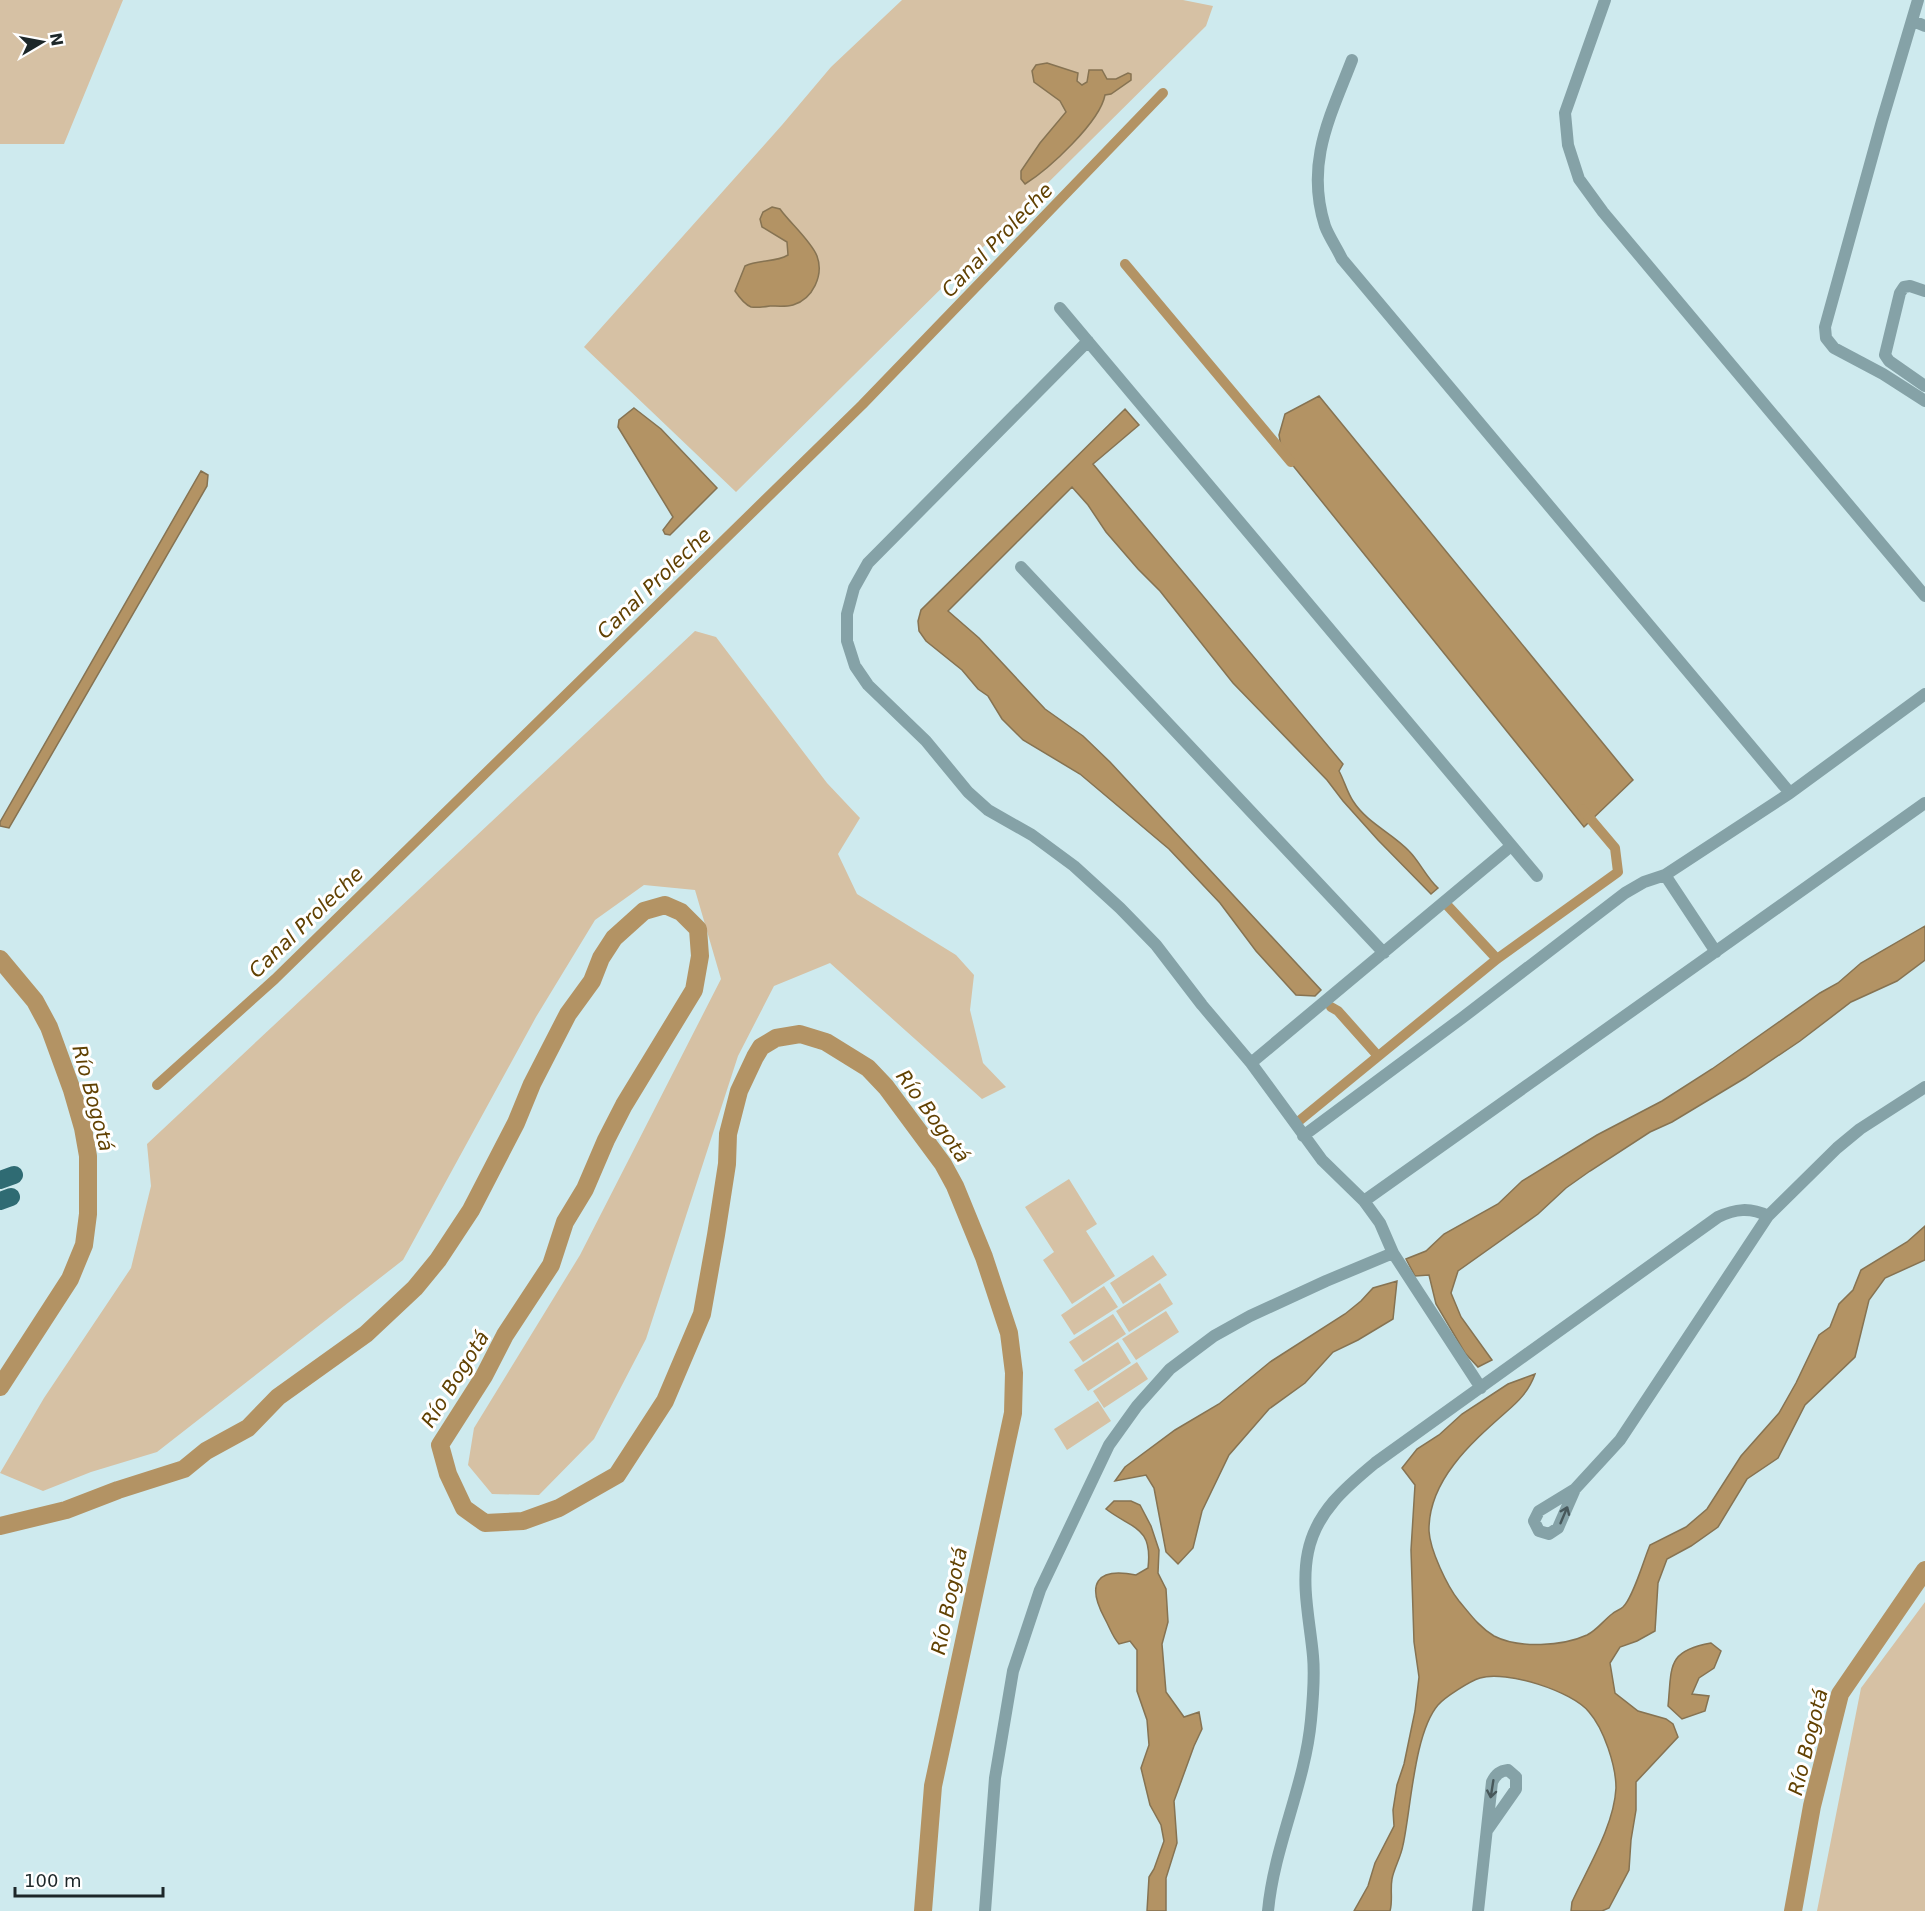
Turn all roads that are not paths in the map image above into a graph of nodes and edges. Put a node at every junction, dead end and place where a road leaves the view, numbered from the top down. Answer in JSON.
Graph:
{"nodes":[{"id":1,"x":1605,"y":0,"type":"edge"},
{"id":2,"x":1918,"y":0,"type":"edge"},
{"id":3,"x":1913,"y":21,"type":"junction"},
{"id":4,"x":1925,"y":26,"type":"edge"},
{"id":5,"x":1352,"y":60,"type":"dead end"},
{"id":6,"x":1925,"y":291,"type":"edge"},
{"id":7,"x":1060,"y":308,"type":"dead end"},
{"id":8,"x":1088,"y":341,"type":"junction"},
{"id":9,"x":1925,"y":386,"type":"edge"},
{"id":10,"x":1925,"y":401,"type":"edge"},
{"id":11,"x":1021,"y":567,"type":"dead end"},
{"id":12,"x":1925,"y":596,"type":"edge"},
{"id":13,"x":1925,"y":694,"type":"edge"},
{"id":14,"x":1790,"y":793,"type":"junction"},
{"id":15,"x":1925,"y":803,"type":"edge"},
{"id":16,"x":1511,"y":846,"type":"junction"},
{"id":17,"x":1665,"y":874,"type":"junction"},
{"id":18,"x":1537,"y":876,"type":"dead end"},
{"id":19,"x":1384,"y":952,"type":"junction"},
{"id":20,"x":1716,"y":952,"type":"junction"},
{"id":21,"x":1251,"y":1064,"type":"junction"},
{"id":22,"x":1925,"y":1087,"type":"edge"},
{"id":23,"x":1303,"y":1136,"type":"junction"},
{"id":24,"x":1364,"y":1201,"type":"junction"},
{"id":25,"x":1768,"y":1216,"type":"junction"},
{"id":26,"x":1393,"y":1253,"type":"junction"},
{"id":27,"x":1481,"y":1388,"type":"junction"},
{"id":28,"x":1575,"y":1489,"type":"dead end"},
{"id":29,"x":1488,"y":1829,"type":"dead end"},
{"id":30,"x":985,"y":1911,"type":"edge"},
{"id":31,"x":1268,"y":1911,"type":"edge"},
{"id":32,"x":1478,"y":1911,"type":"edge"}],
"edges":[{"from":1,"to":12,"type":"street"},
{"from":2,"to":3,"type":"street"},
{"from":3,"to":4,"type":"street"},
{"from":3,"to":10,"type":"street"},
{"from":5,"to":14,"type":"street"},
{"from":6,"to":9,"type":"street"},
{"from":7,"to":8,"type":"street"},
{"from":8,"to":16,"type":"street"},
{"from":8,"to":21,"type":"street"},
{"from":11,"to":19,"type":"street"},
{"from":13,"to":14,"type":"street"},
{"from":14,"to":17,"type":"street"},
{"from":15,"to":20,"type":"street"},
{"from":16,"to":18,"type":"street"},
{"from":16,"to":19,"type":"street"},
{"from":17,"to":20,"type":"street"},
{"from":17,"to":23,"type":"street"},
{"from":19,"to":21,"type":"street"},
{"from":20,"to":24,"type":"street"},
{"from":21,"to":23,"type":"street"},
{"from":22,"to":25,"type":"street"},
{"from":23,"to":24,"type":"street"},
{"from":24,"to":26,"type":"street"},
{"from":25,"to":27,"type":"street"},
{"from":25,"to":28,"type":"street"},
{"from":26,"to":27,"type":"street"},
{"from":26,"to":30,"type":"street"},
{"from":27,"to":31,"type":"street"},
{"from":29,"to":32,"type":"street"}]}
